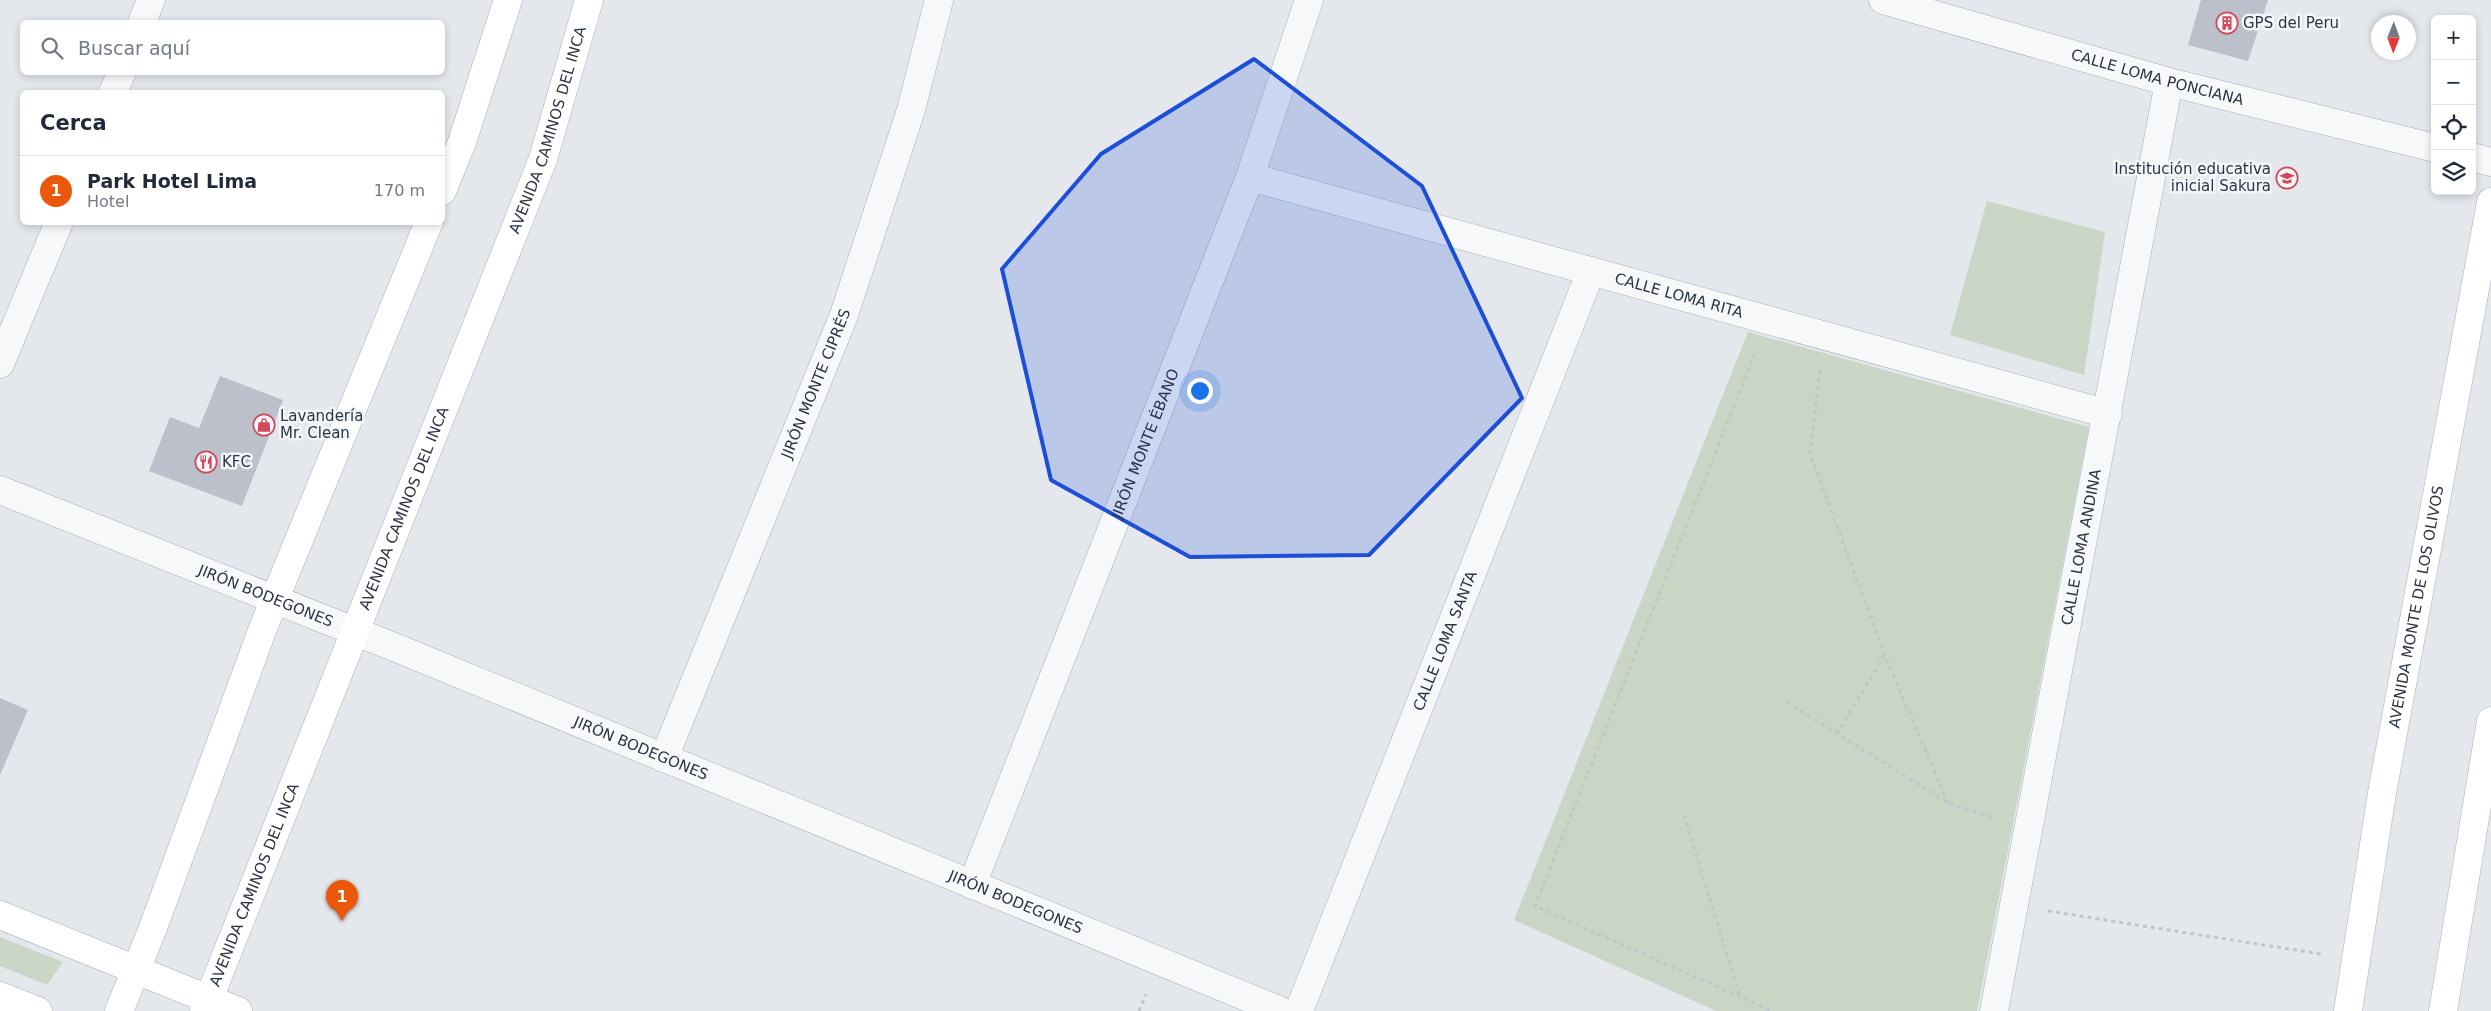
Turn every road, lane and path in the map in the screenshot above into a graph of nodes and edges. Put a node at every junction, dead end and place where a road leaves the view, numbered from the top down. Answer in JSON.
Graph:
{"nodes":[{"id":1,"x":151,"y":0,"type":"edge"},
{"id":2,"x":508,"y":0,"type":"edge"},
{"id":3,"x":589,"y":0,"type":"edge"},
{"id":4,"x":939,"y":0,"type":"edge"},
{"id":5,"x":1308,"y":0,"type":"edge"},
{"id":6,"x":1883,"y":0,"type":"edge"},
{"id":7,"x":143,"y":20,"type":"edge"},
{"id":8,"x":121,"y":75,"type":"edge"},
{"id":9,"x":2169,"y":82,"type":"junction"},
{"id":10,"x":114,"y":90,"type":"edge"},
{"id":11,"x":2431,"y":147,"type":"edge"},
{"id":12,"x":2476,"y":158,"type":"edge"},
{"id":13,"x":2491,"y":162,"type":"edge"},
{"id":14,"x":1250,"y":177,"type":"junction"},
{"id":15,"x":445,"y":184,"type":"edge"},
{"id":16,"x":2491,"y":202,"type":"edge"},
{"id":17,"x":58,"y":225,"type":"edge"},
{"id":18,"x":429,"y":225,"type":"edge"},
{"id":19,"x":1591,"y":271,"type":"junction"},
{"id":20,"x":1767,"y":320,"type":"junction"},
{"id":21,"x":1824,"y":336,"type":"junction"},
{"id":22,"x":0,"y":364,"type":"edge"},
{"id":23,"x":2108,"y":414,"type":"junction"},
{"id":24,"x":0,"y":490,"type":"edge"},
{"id":25,"x":275,"y":599,"type":"junction"},
{"id":26,"x":356,"y":632,"type":"junction"},
{"id":27,"x":1884,"y":656,"type":"junction"},
{"id":28,"x":1787,"y":702,"type":"dead end"},
{"id":29,"x":2491,"y":721,"type":"edge"},
{"id":30,"x":1837,"y":734,"type":"junction"},
{"id":31,"x":664,"y":758,"type":"junction"},
{"id":32,"x":1948,"y":803,"type":"junction"},
{"id":33,"x":1684,"y":815,"type":"dead end"},
{"id":34,"x":1999,"y":819,"type":"dead end"},
{"id":35,"x":972,"y":885,"type":"junction"},
{"id":36,"x":2014,"y":906,"type":"junction"},
{"id":37,"x":0,"y":915,"type":"edge"},
{"id":38,"x":2356,"y":959,"type":"junction"},
{"id":39,"x":136,"y":971,"type":"junction"},
{"id":40,"x":0,"y":996,"type":"edge"},
{"id":41,"x":1740,"y":997,"type":"junction"},
{"id":42,"x":206,"y":1006,"type":"edge"},
{"id":43,"x":38,"y":1011,"type":"edge"},
{"id":44,"x":119,"y":1011,"type":"edge"},
{"id":45,"x":238,"y":1011,"type":"edge"},
{"id":46,"x":1281,"y":1011,"type":"edge"},
{"id":47,"x":1299,"y":1011,"type":"edge"},
{"id":48,"x":1772,"y":1011,"type":"edge"},
{"id":49,"x":1994,"y":1011,"type":"edge"},
{"id":50,"x":2348,"y":1011,"type":"edge"},
{"id":51,"x":2443,"y":1011,"type":"edge"}],
"edges":[{"from":1,"to":7,"type":"street"},
{"from":2,"to":15,"type":"main road"},
{"from":3,"to":26,"type":"main road","name":"AVENIDA CAMINOS DEL INCA"},
{"from":4,"to":31,"type":"street","name":"JIRÓN MONTE CIPRÉS"},
{"from":5,"to":14,"type":"street","name":"JIRÓN MONTE ÉBANO"},
{"from":6,"to":9,"type":"street","name":"CALLE LOMA PONCIANA"},
{"from":8,"to":10,"type":"street"},
{"from":9,"to":11,"type":"street","name":"CALLE LOMA PONCIANA"},
{"from":9,"to":23,"type":"street","name":"CALLE LOMA ANDINA"},
{"from":12,"to":13,"type":"street"},
{"from":14,"to":19,"type":"street","name":"CALLE LOMA RITA"},
{"from":14,"to":35,"type":"street","name":"JIRÓN MONTE ÉBANO"},
{"from":16,"to":38,"type":"main road","name":"AVENIDA MONTE DE LOS OLIVOS"},
{"from":17,"to":22,"type":"street"},
{"from":18,"to":25,"type":"main road"},
{"from":19,"to":20,"type":"street","name":"CALLE LOMA RITA"},
{"from":19,"to":47,"type":"street","name":"CALLE LOMA SANTA"},
{"from":20,"to":21,"type":"street","name":"CALLE LOMA RITA"},
{"from":20,"to":41,"type":"path"},
{"from":21,"to":23,"type":"street","name":"CALLE LOMA RITA"},
{"from":21,"to":27,"type":"path"},
{"from":23,"to":36,"type":"street","name":"CALLE LOMA ANDINA"},
{"from":24,"to":25,"type":"street","name":"JIRÓN BODEGONES"},
{"from":25,"to":26,"type":"street","name":"JIRÓN BODEGONES"},
{"from":25,"to":39,"type":"main road"},
{"from":26,"to":31,"type":"street","name":"JIRÓN BODEGONES"},
{"from":26,"to":42,"type":"main road","name":"AVENIDA CAMINOS DEL INCA"},
{"from":27,"to":30,"type":"path"},
{"from":27,"to":32,"type":"path"},
{"from":28,"to":30,"type":"path"},
{"from":29,"to":51,"type":"main road"},
{"from":30,"to":32,"type":"path"},
{"from":31,"to":35,"type":"street","name":"JIRÓN BODEGONES"},
{"from":32,"to":34,"type":"path"},
{"from":33,"to":41,"type":"path"},
{"from":35,"to":46,"type":"street","name":"JIRÓN BODEGONES"},
{"from":36,"to":38,"type":"path"},
{"from":36,"to":49,"type":"street","name":"CALLE LOMA ANDINA"},
{"from":37,"to":39,"type":"main road"},
{"from":38,"to":50,"type":"main road","name":"AVENIDA MONTE DE LOS OLIVOS"},
{"from":39,"to":42,"type":"main road"},
{"from":39,"to":44,"type":"main road"},
{"from":40,"to":43,"type":"main road"},
{"from":41,"to":48,"type":"path"},
{"from":42,"to":45,"type":"main road"}]}
